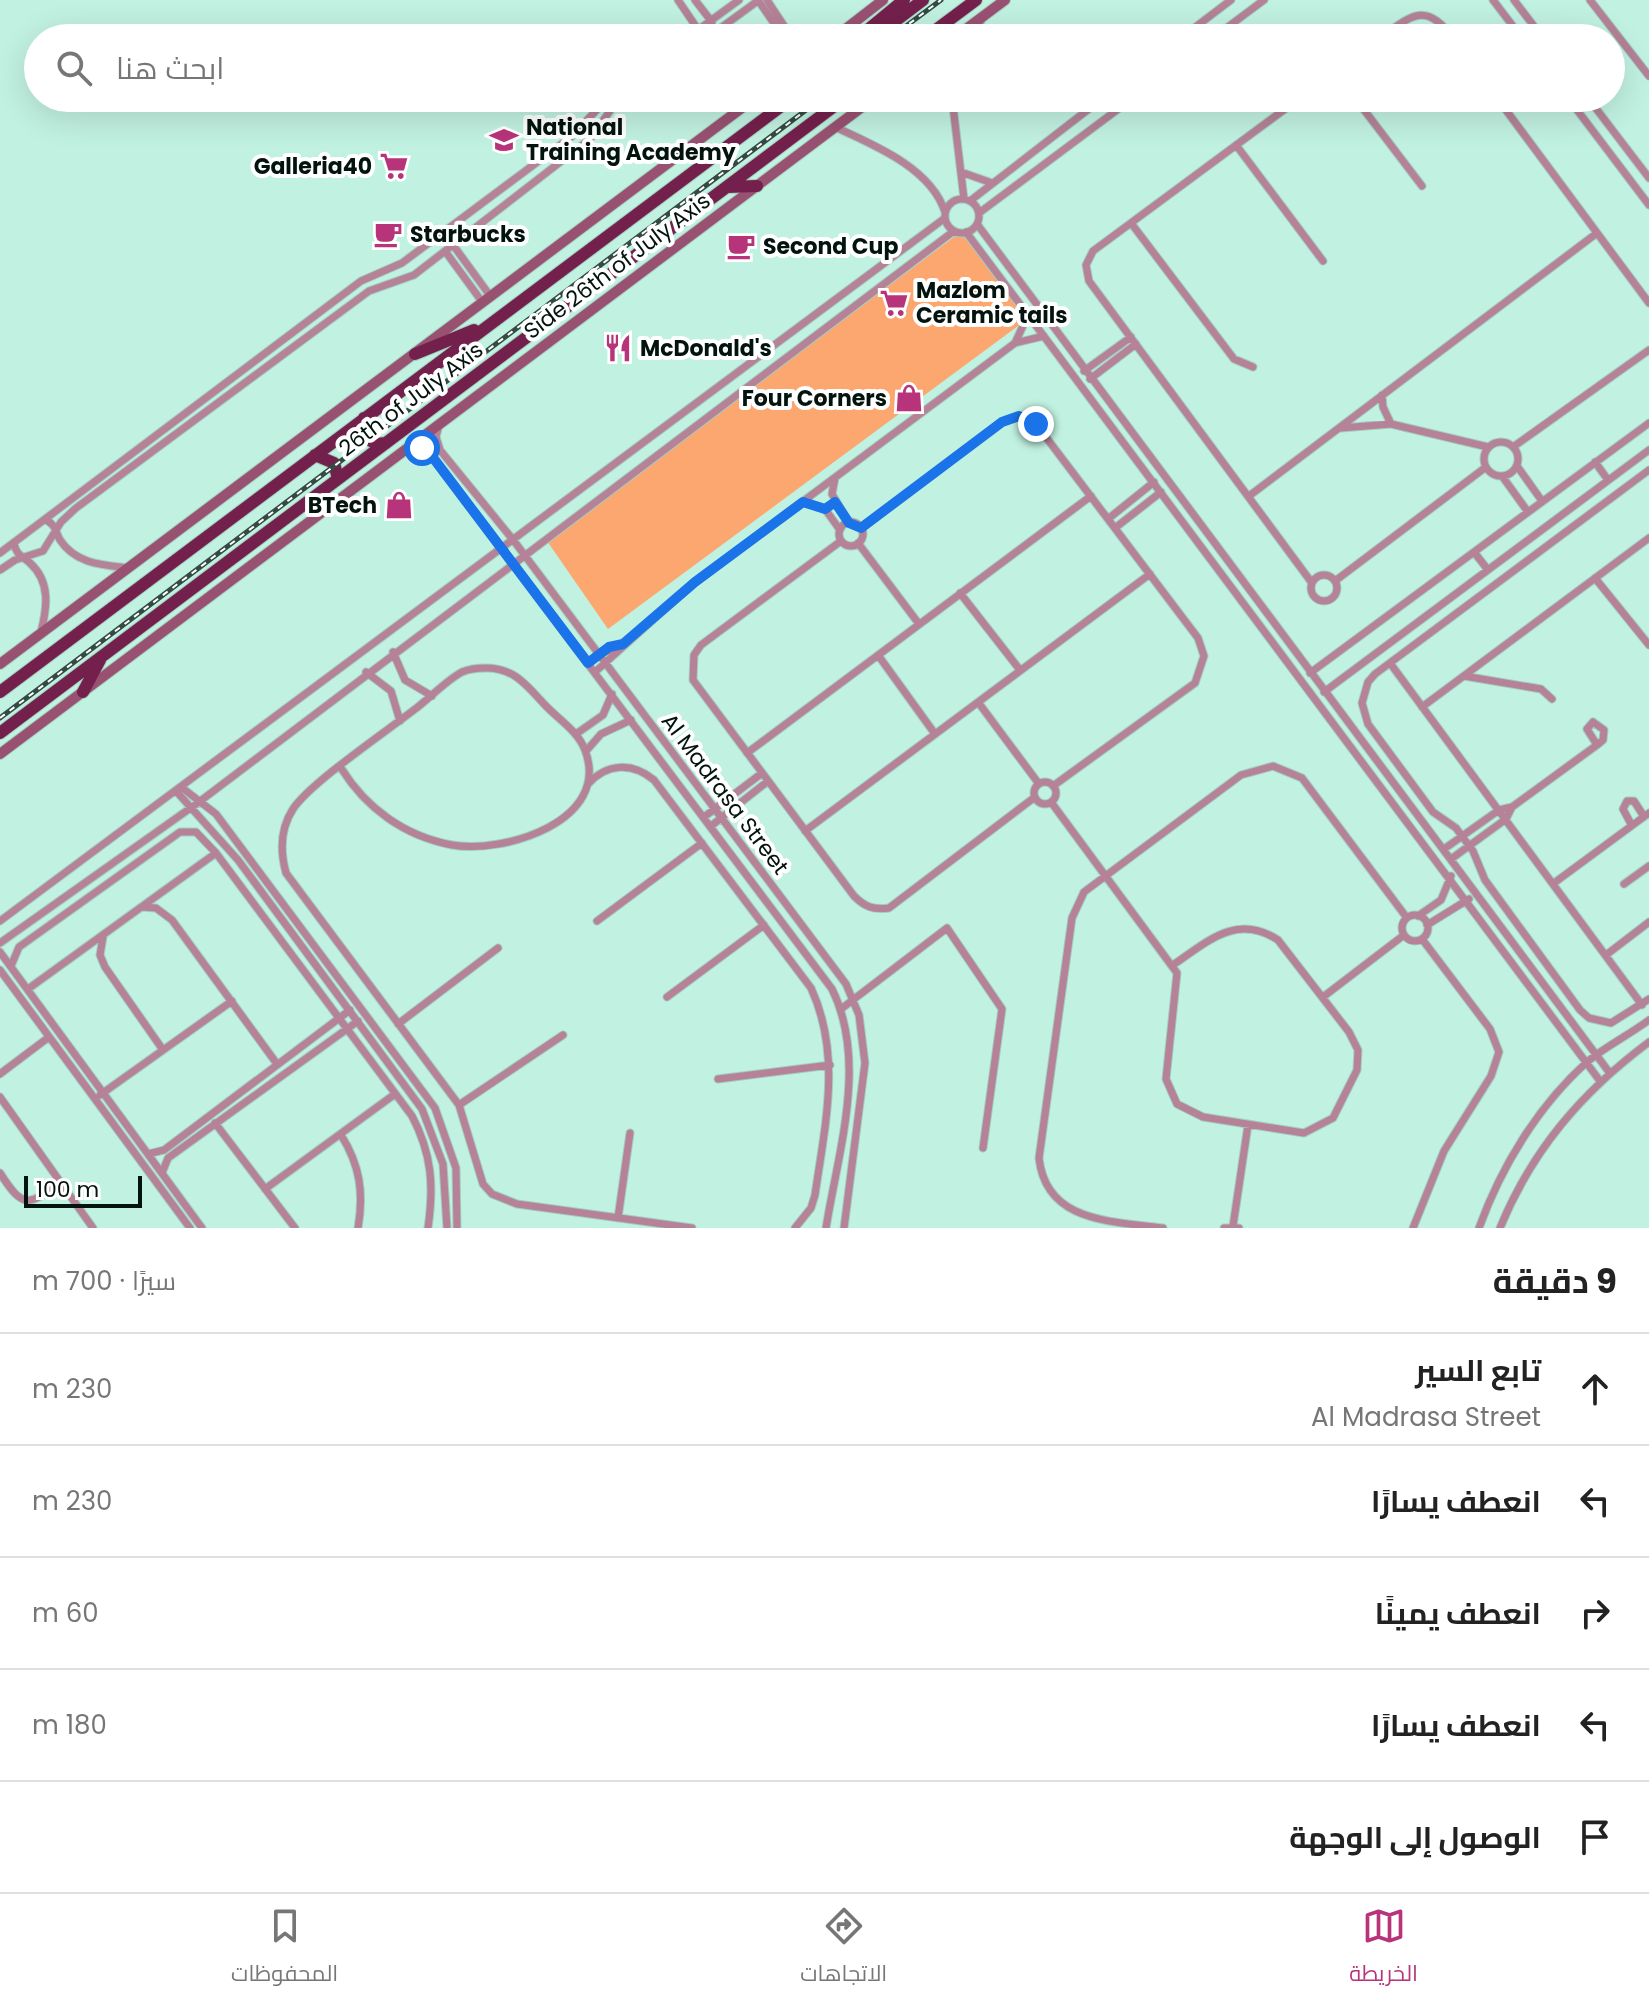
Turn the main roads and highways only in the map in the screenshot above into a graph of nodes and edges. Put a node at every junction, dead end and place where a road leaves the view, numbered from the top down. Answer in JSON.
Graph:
{"nodes":[{"id":1,"x":883,"y":0,"type":"edge"},
{"id":2,"x":904,"y":0,"type":"edge"},
{"id":3,"x":923,"y":0,"type":"edge"},
{"id":4,"x":976,"y":0,"type":"edge"},
{"id":5,"x":1005,"y":0,"type":"edge"},
{"id":6,"x":852,"y":24,"type":"edge"},
{"id":7,"x":875,"y":24,"type":"edge"},
{"id":8,"x":891,"y":24,"type":"edge"},
{"id":9,"x":944,"y":24,"type":"edge"},
{"id":10,"x":972,"y":24,"type":"edge"},
{"id":11,"x":736,"y":112,"type":"edge"},
{"id":12,"x":773,"y":112,"type":"edge"},
{"id":13,"x":826,"y":112,"type":"edge"},
{"id":14,"x":855,"y":112,"type":"edge"},
{"id":15,"x":757,"y":186,"type":"junction"},
{"id":16,"x":727,"y":187,"type":"junction"},
{"id":17,"x":488,"y":325,"type":"junction"},
{"id":18,"x":415,"y":354,"type":"junction"},
{"id":19,"x":364,"y":418,"type":"junction"},
{"id":20,"x":386,"y":443,"type":"junction"},
{"id":21,"x":315,"y":455,"type":"junction"},
{"id":22,"x":338,"y":479,"type":"junction"},
{"id":23,"x":102,"y":655,"type":"junction"},
{"id":24,"x":0,"y":664,"type":"edge"},
{"id":25,"x":0,"y":692,"type":"edge"},
{"id":26,"x":83,"y":692,"type":"junction"},
{"id":27,"x":0,"y":733,"type":"edge"},
{"id":28,"x":0,"y":754,"type":"edge"}],
"edges":[{"from":1,"to":6,"type":"main road"},
{"from":2,"to":7,"type":"highway"},
{"from":3,"to":8,"type":"highway"},
{"from":4,"to":9,"type":"highway"},
{"from":5,"to":10,"type":"main road"},
{"from":11,"to":18,"type":"main road"},
{"from":12,"to":17,"type":"highway","name":"26th of July Axis"},
{"from":13,"to":16,"type":"highway","name":"26th of July Axis"},
{"from":14,"to":15,"type":"main road","name":"Side 26th of July Axis"},
{"from":15,"to":16,"type":"highway"},
{"from":15,"to":26,"type":"main road","name":"Side 26th of July Axis"},
{"from":16,"to":20,"type":"highway","name":"26th of July Axis"},
{"from":17,"to":18,"type":"highway"},
{"from":17,"to":19,"type":"highway","name":"26th of July Axis"},
{"from":18,"to":24,"type":"main road"},
{"from":19,"to":20,"type":"highway"},
{"from":19,"to":21,"type":"highway","name":"26th of July Axis"},
{"from":20,"to":22,"type":"highway","name":"26th of July Axis"},
{"from":21,"to":22,"type":"highway"},
{"from":21,"to":25,"type":"highway","name":"26th of July Axis"},
{"from":22,"to":23,"type":"highway","name":"26th of July Axis"},
{"from":23,"to":26,"type":"highway"},
{"from":23,"to":27,"type":"highway","name":"26th of July Axis"},
{"from":26,"to":28,"type":"main road","name":"Side 26th of July Axis"}]}
